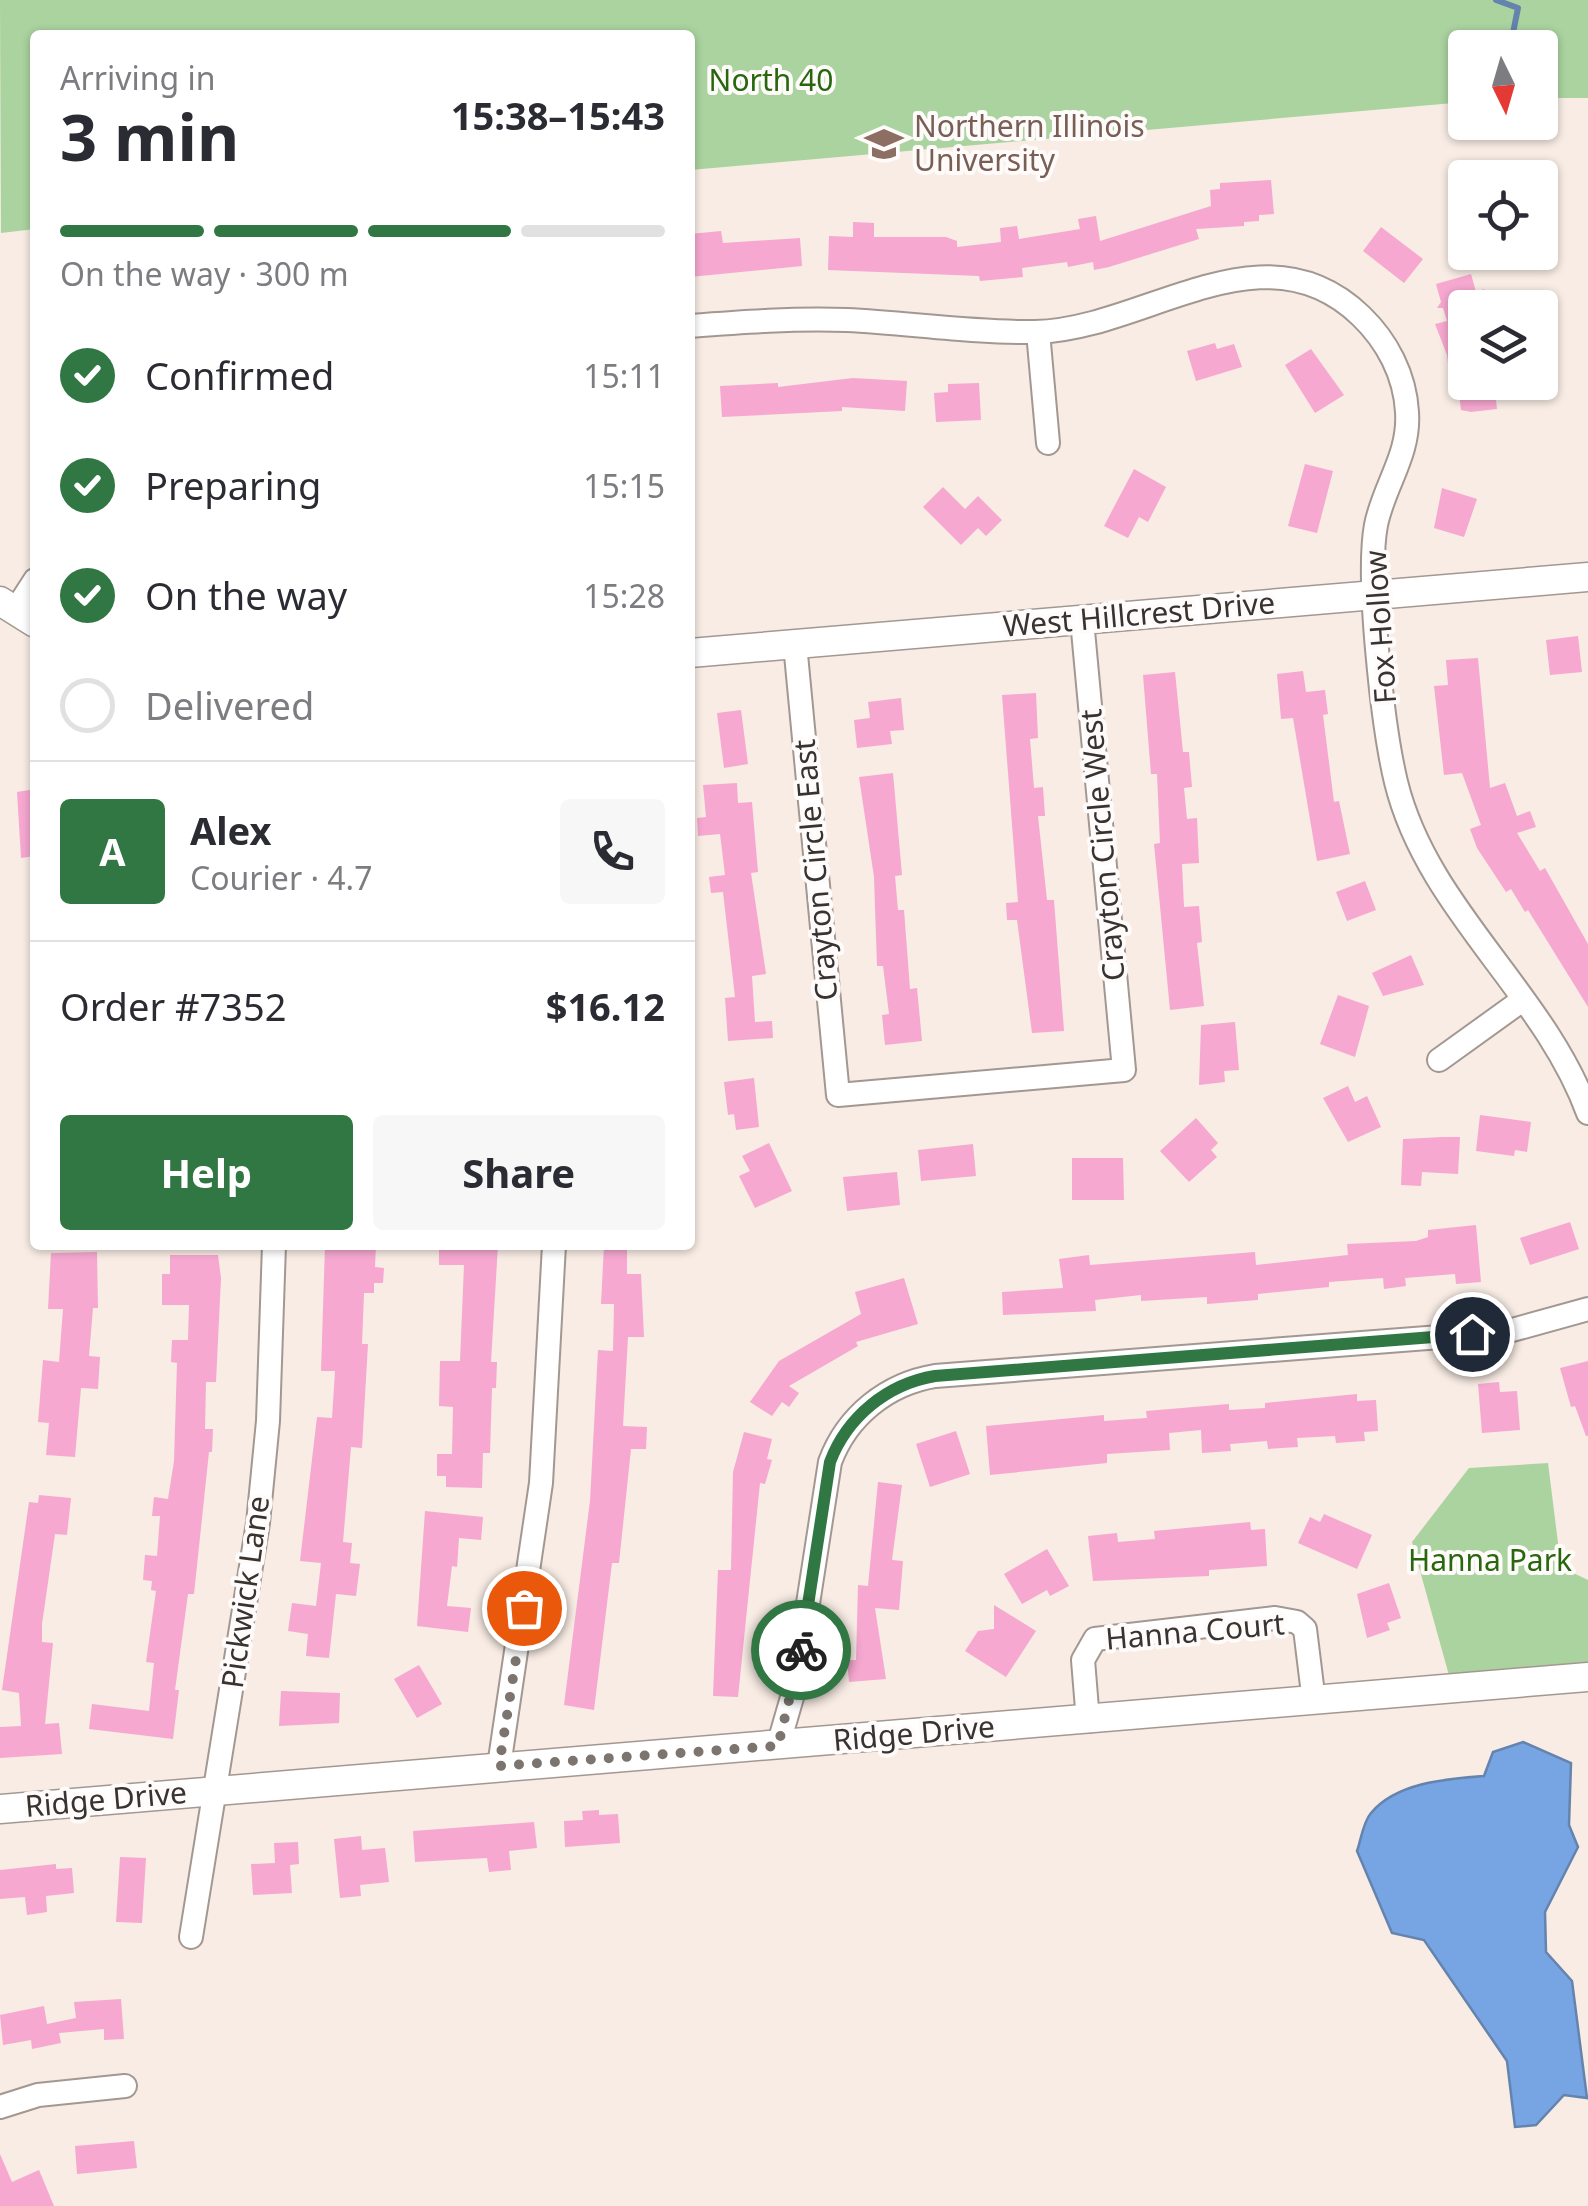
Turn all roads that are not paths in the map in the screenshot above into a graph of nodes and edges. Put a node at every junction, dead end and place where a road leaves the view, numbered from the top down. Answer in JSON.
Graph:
{"nodes":[{"id":1,"x":695,"y":326,"type":"edge"},
{"id":2,"x":1038,"y":332,"type":"junction"},
{"id":3,"x":1048,"y":443,"type":"dead end"},
{"id":4,"x":1588,"y":577,"type":"edge"},
{"id":5,"x":30,"y":588,"type":"edge"},
{"id":6,"x":1375,"y":596,"type":"junction"},
{"id":7,"x":16,"y":612,"type":"edge"},
{"id":8,"x":1082,"y":620,"type":"junction"},
{"id":9,"x":795,"y":644,"type":"junction"},
{"id":10,"x":695,"y":653,"type":"edge"},
{"id":11,"x":1521,"y":1001,"type":"junction"},
{"id":12,"x":1440,"y":1060,"type":"dead end"},
{"id":13,"x":838,"y":1096,"type":"joint"},
{"id":14,"x":1588,"y":1112,"type":"edge"},
{"id":15,"x":274,"y":1250,"type":"edge"},
{"id":16,"x":554,"y":1250,"type":"edge"},
{"id":17,"x":1588,"y":1309,"type":"edge"},
{"id":18,"x":1588,"y":1677,"type":"edge"},
{"id":19,"x":1314,"y":1702,"type":"junction"},
{"id":20,"x":1088,"y":1721,"type":"junction"},
{"id":21,"x":778,"y":1746,"type":"junction"},
{"id":22,"x":499,"y":1766,"type":"junction"},
{"id":23,"x":216,"y":1790,"type":"junction"},
{"id":24,"x":0,"y":1809,"type":"edge"},
{"id":25,"x":192,"y":1937,"type":"dead end"},
{"id":26,"x":126,"y":2086,"type":"dead end"},
{"id":27,"x":0,"y":2107,"type":"edge"}],
"edges":[{"from":1,"to":2,"type":"street","name":"Fox Hollow"},
{"from":2,"to":3,"type":"street"},
{"from":2,"to":6,"type":"street","name":"Fox Hollow"},
{"from":4,"to":6,"type":"street","name":"West Hillcrest Drive"},
{"from":5,"to":7,"type":"street"},
{"from":6,"to":8,"type":"street","name":"West Hillcrest Drive"},
{"from":6,"to":11,"type":"street","name":"Fox Hollow"},
{"from":8,"to":9,"type":"street","name":"West Hillcrest Drive"},
{"from":8,"to":13,"type":"street","name":"Crayton Circle West"},
{"from":9,"to":10,"type":"street","name":"West Hillcrest Drive"},
{"from":9,"to":13,"type":"street","name":"Crayton Circle East"},
{"from":11,"to":12,"type":"street"},
{"from":11,"to":14,"type":"street","name":"Fox Hollow"},
{"from":15,"to":23,"type":"street","name":"Pickwick Lane"},
{"from":16,"to":22,"type":"street"},
{"from":17,"to":21,"type":"street"},
{"from":18,"to":19,"type":"street","name":"Ridge Drive"},
{"from":19,"to":20,"type":"street","name":"Ridge Drive"},
{"from":19,"to":20,"type":"street","name":"Hanna Court"},
{"from":20,"to":21,"type":"street","name":"Ridge Drive"},
{"from":21,"to":22,"type":"street","name":"Ridge Drive"},
{"from":22,"to":23,"type":"street","name":"Ridge Drive"},
{"from":23,"to":24,"type":"street","name":"Ridge Drive"},
{"from":23,"to":25,"type":"street","name":"Pickwick Lane"},
{"from":26,"to":27,"type":"street"}]}
